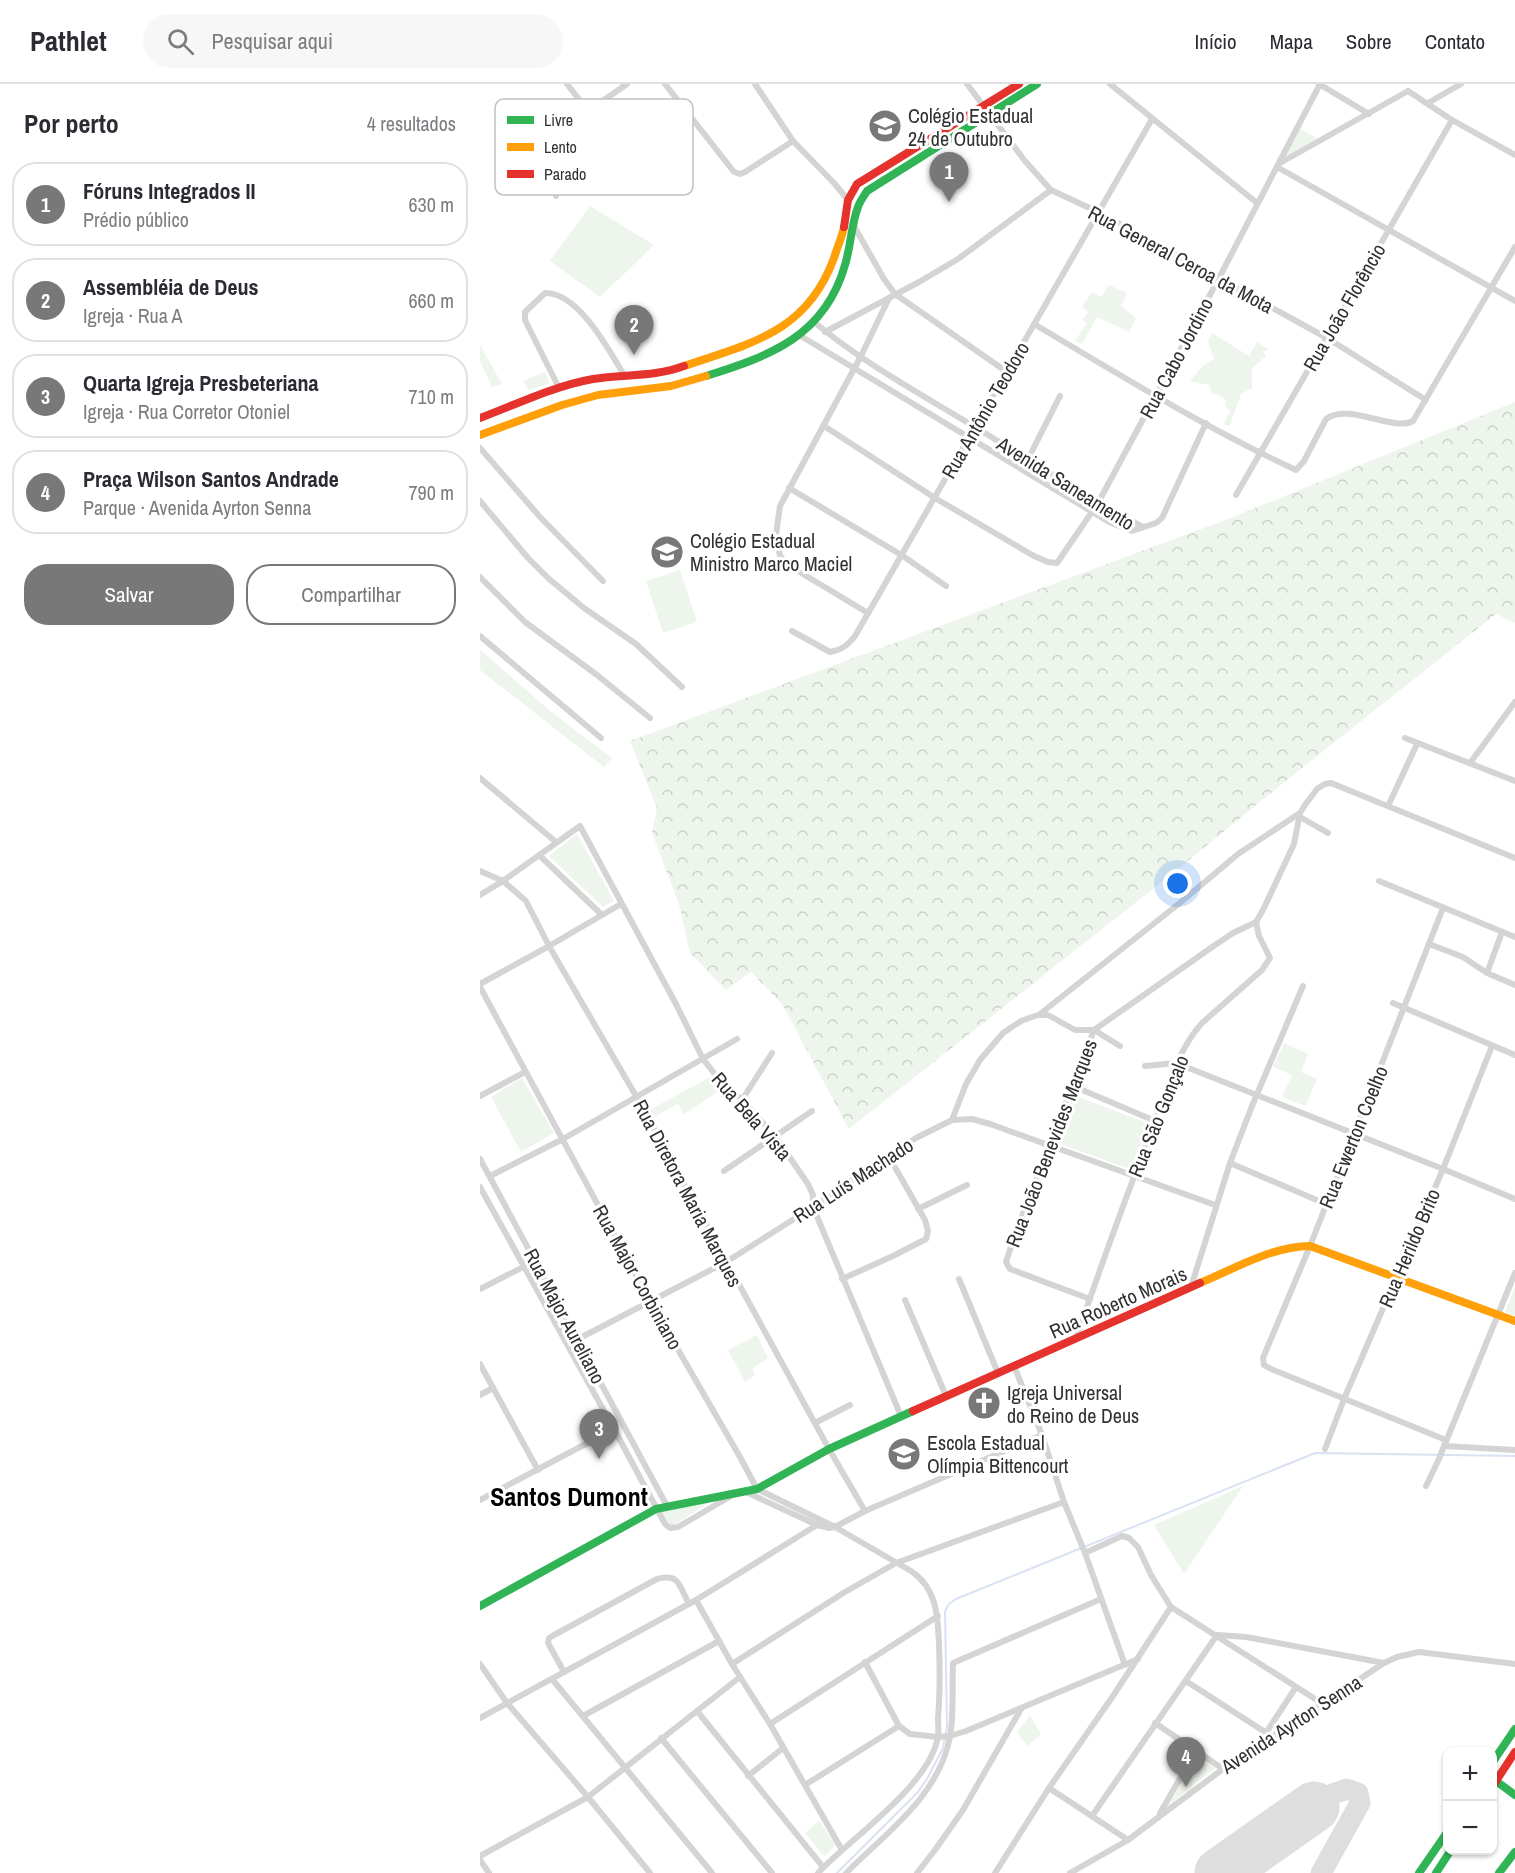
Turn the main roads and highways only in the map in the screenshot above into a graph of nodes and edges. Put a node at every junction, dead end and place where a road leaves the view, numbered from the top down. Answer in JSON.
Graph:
{"nodes":[{"id":1,"x":1019,"y":84,"type":"edge"},
{"id":2,"x":1037,"y":84,"type":"edge"},
{"id":3,"x":668,"y":372,"type":"junction"},
{"id":4,"x":648,"y":375,"type":"junction"},
{"id":5,"x":671,"y":386,"type":"junction"},
{"id":6,"x":648,"y":390,"type":"junction"},
{"id":7,"x":480,"y":418,"type":"edge"},
{"id":8,"x":480,"y":435,"type":"edge"},
{"id":9,"x":1515,"y":1321,"type":"edge"},
{"id":10,"x":480,"y":1606,"type":"edge"},
{"id":11,"x":1515,"y":1730,"type":"edge"},
{"id":12,"x":1515,"y":1752,"type":"edge"},
{"id":13,"x":1497,"y":1756,"type":"edge"},
{"id":14,"x":1497,"y":1779,"type":"edge"},
{"id":15,"x":1497,"y":1786,"type":"edge"},
{"id":16,"x":1515,"y":1795,"type":"edge"},
{"id":17,"x":1443,"y":1838,"type":"edge"},
{"id":18,"x":1515,"y":1852,"type":"edge"},
{"id":19,"x":1448,"y":1855,"type":"edge"},
{"id":20,"x":1419,"y":1873,"type":"edge"},
{"id":21,"x":1436,"y":1873,"type":"edge"},
{"id":22,"x":1499,"y":1873,"type":"edge"}],
"edges":[{"from":1,"to":3,"type":"main road"},
{"from":2,"to":5,"type":"main road"},
{"from":3,"to":4,"type":"main road"},
{"from":3,"to":5,"type":"main road"},
{"from":4,"to":6,"type":"main road"},
{"from":4,"to":7,"type":"main road"},
{"from":5,"to":6,"type":"main road"},
{"from":6,"to":8,"type":"main road"},
{"from":9,"to":10,"type":"main road","name":"Rua Roberto Morais"},
{"from":11,"to":13,"type":"main road"},
{"from":12,"to":14,"type":"main road"},
{"from":15,"to":16,"type":"main road"},
{"from":17,"to":20,"type":"main road"},
{"from":18,"to":22,"type":"main road"},
{"from":19,"to":21,"type":"main road"}]}
